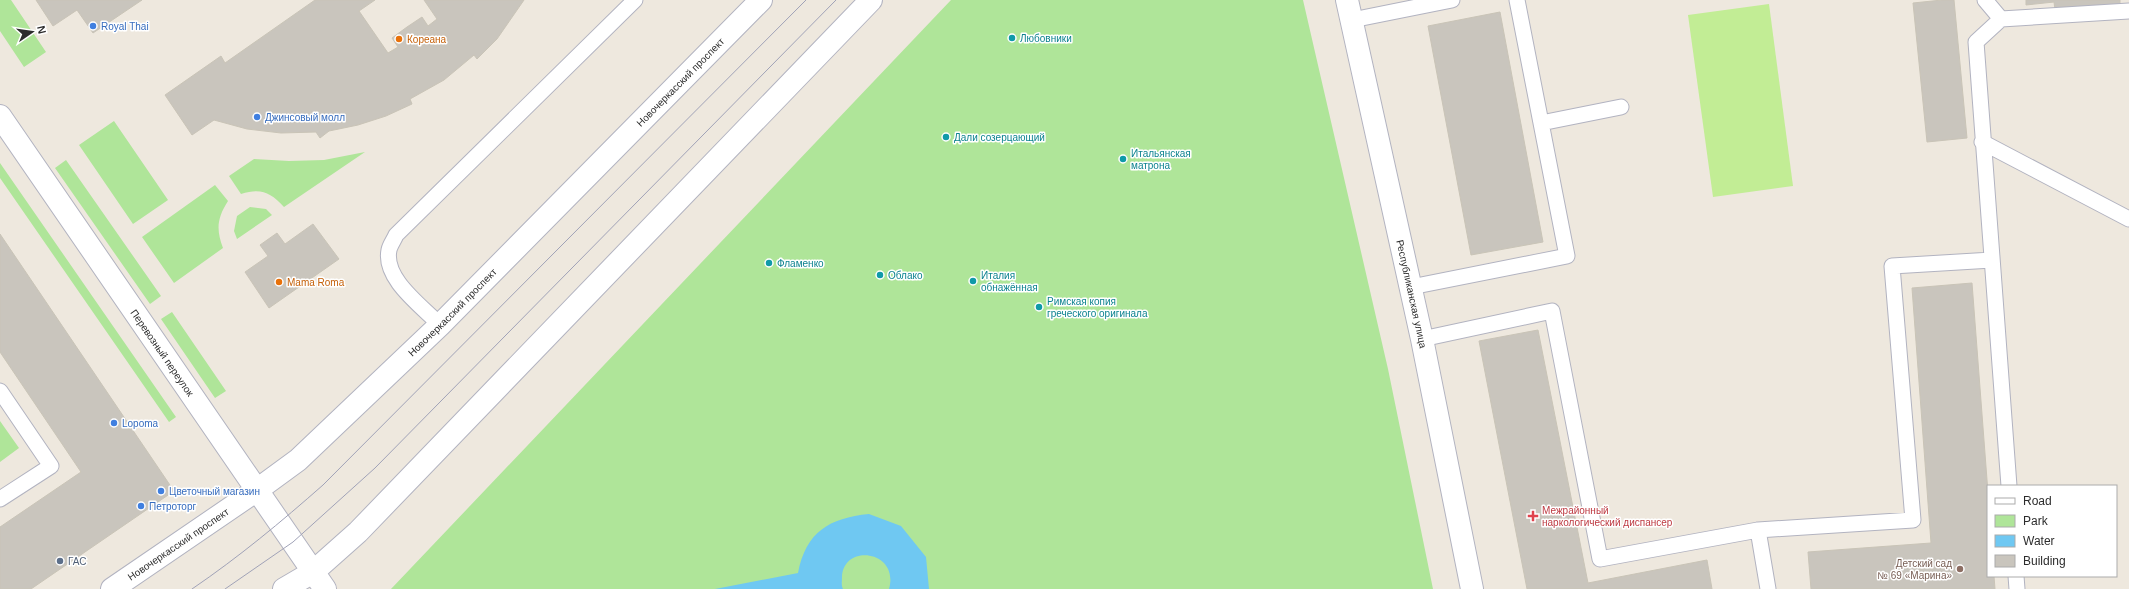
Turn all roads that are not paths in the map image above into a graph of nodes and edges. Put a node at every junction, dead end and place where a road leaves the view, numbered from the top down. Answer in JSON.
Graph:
{"nodes":[{"id":1,"x":636,"y":0,"type":"edge"},
{"id":2,"x":761,"y":0,"type":"edge"},
{"id":3,"x":871,"y":0,"type":"edge"},
{"id":4,"x":1452,"y":0,"type":"edge"},
{"id":5,"x":1516,"y":0,"type":"edge"},
{"id":6,"x":1985,"y":0,"type":"edge"},
{"id":7,"x":1350,"y":10,"type":"edge"},
{"id":8,"x":2129,"y":11,"type":"edge"},
{"id":9,"x":2002,"y":19,"type":"junction"},
{"id":10,"x":1621,"y":107,"type":"dead end"},
{"id":11,"x":0,"y":116,"type":"edge"},
{"id":12,"x":1541,"y":123,"type":"junction"},
{"id":13,"x":1982,"y":142,"type":"junction"},
{"id":14,"x":2129,"y":219,"type":"edge"},
{"id":15,"x":1992,"y":260,"type":"junction"},
{"id":16,"x":1411,"y":287,"type":"junction"},
{"id":17,"x":440,"y":325,"type":"junction"},
{"id":18,"x":1422,"y":339,"type":"junction"},
{"id":19,"x":0,"y":391,"type":"edge"},
{"id":20,"x":2009,"y":485,"type":"edge"},
{"id":21,"x":257,"y":490,"type":"junction"},
{"id":22,"x":0,"y":499,"type":"edge"},
{"id":23,"x":1758,"y":530,"type":"junction"},
{"id":24,"x":2016,"y":577,"type":"edge"},
{"id":25,"x":319,"y":580,"type":"edge"},
{"id":26,"x":112,"y":589,"type":"edge"},
{"id":27,"x":284,"y":589,"type":"edge"},
{"id":28,"x":1472,"y":589,"type":"edge"},
{"id":29,"x":1768,"y":589,"type":"edge"},
{"id":30,"x":2017,"y":589,"type":"edge"}],
"edges":[{"from":1,"to":17,"type":"lane"},
{"from":2,"to":17,"type":"main road","name":"Новочеркасский проспект"},
{"from":3,"to":25,"type":"main road"},
{"from":4,"to":7,"type":"lane"},
{"from":5,"to":12,"type":"lane"},
{"from":6,"to":9,"type":"lane"},
{"from":7,"to":16,"type":"main road","name":"Республиканская улица"},
{"from":8,"to":9,"type":"lane"},
{"from":9,"to":13,"type":"lane"},
{"from":10,"to":12,"type":"lane"},
{"from":11,"to":21,"type":"main road","name":"Перевозный переулок"},
{"from":12,"to":16,"type":"lane"},
{"from":13,"to":14,"type":"lane"},
{"from":13,"to":15,"type":"lane"},
{"from":15,"to":20,"type":"lane"},
{"from":15,"to":23,"type":"lane"},
{"from":16,"to":18,"type":"main road","name":"Республиканская улица"},
{"from":17,"to":21,"type":"main road","name":"Новочеркасский проспект"},
{"from":18,"to":23,"type":"lane"},
{"from":18,"to":28,"type":"main road","name":"Республиканская улица"},
{"from":19,"to":22,"type":"lane"},
{"from":21,"to":25,"type":"main road","name":"Перевозный переулок"},
{"from":21,"to":26,"type":"main road","name":"Новочеркасский проспект"},
{"from":23,"to":29,"type":"lane"},
{"from":24,"to":30,"type":"lane"},
{"from":25,"to":27,"type":"main road"}]}
